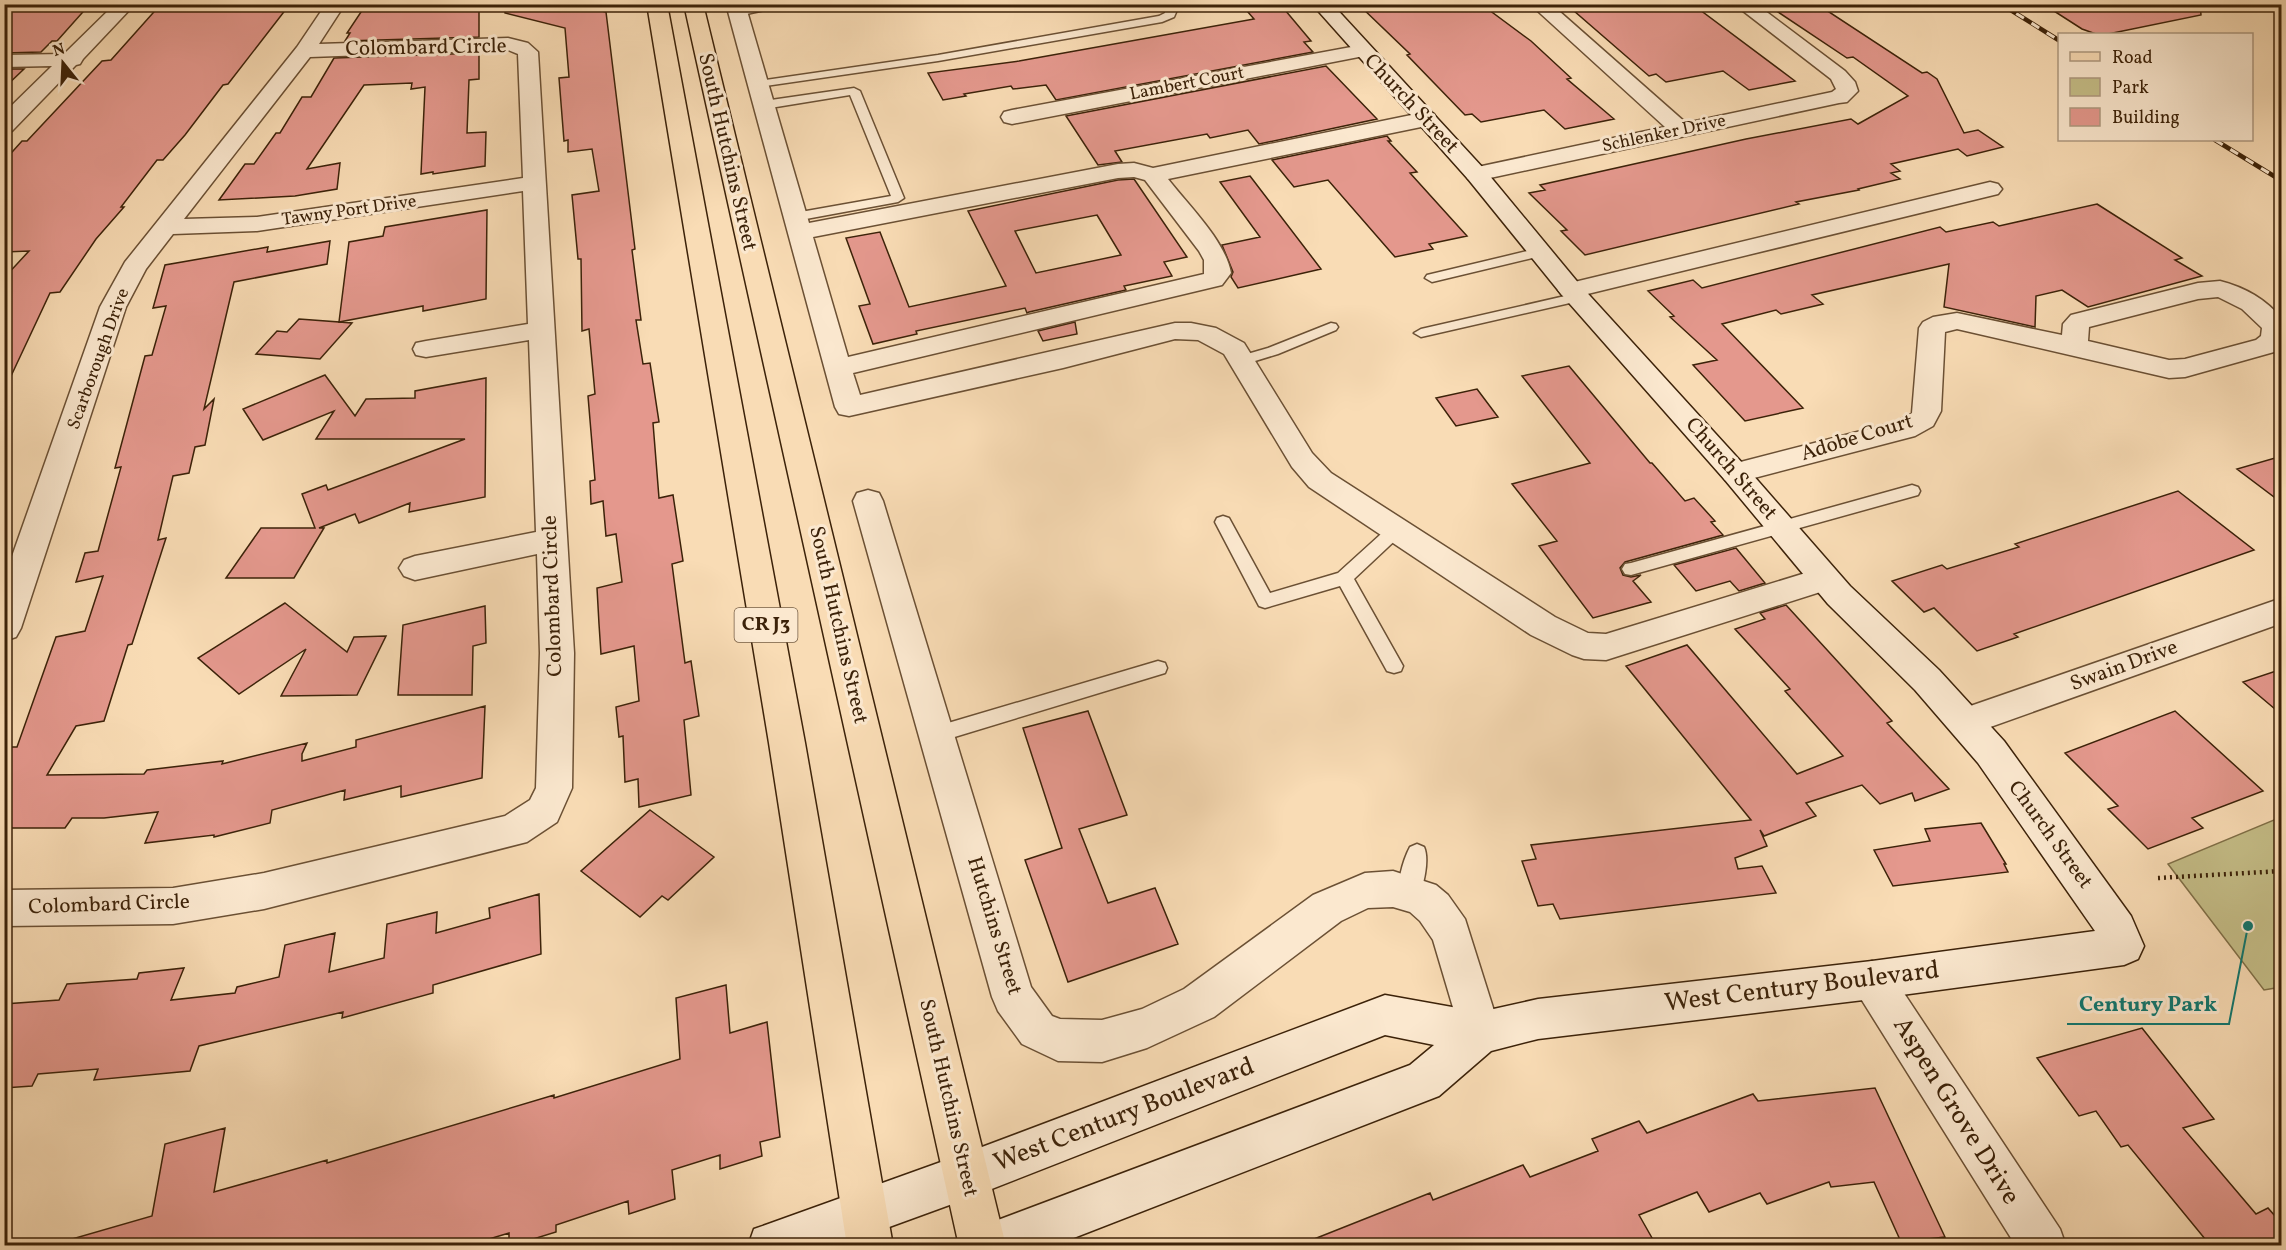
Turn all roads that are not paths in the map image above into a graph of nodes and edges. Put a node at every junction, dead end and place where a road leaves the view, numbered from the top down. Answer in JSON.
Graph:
{"nodes":[{"id":1,"x":126,"y":4,"type":"edge"},
{"id":2,"x":336,"y":4,"type":"edge"},
{"id":3,"x":657,"y":4,"type":"edge"},
{"id":4,"x":693,"y":4,"type":"edge"},
{"id":5,"x":788,"y":4,"type":"edge"},
{"id":6,"x":1171,"y":4,"type":"edge"},
{"id":7,"x":1321,"y":4,"type":"edge"},
{"id":8,"x":1539,"y":4,"type":"edge"},
{"id":9,"x":1743,"y":4,"type":"edge"},
{"id":10,"x":736,"y":9,"type":"edge"},
{"id":11,"x":304,"y":51,"type":"junction"},
{"id":12,"x":1362,"y":51,"type":"junction"},
{"id":13,"x":73,"y":60,"type":"junction"},
{"id":14,"x":4,"y":61,"type":"edge"},
{"id":15,"x":761,"y":94,"type":"junction"},
{"id":16,"x":1012,"y":117,"type":"dead end"},
{"id":17,"x":1426,"y":119,"type":"junction"},
{"id":18,"x":4,"y":126,"type":"edge"},
{"id":19,"x":1681,"y":130,"type":"junction"},
{"id":20,"x":1476,"y":174,"type":"junction"},
{"id":21,"x":1153,"y":175,"type":"junction"},
{"id":22,"x":532,"y":183,"type":"junction"},
{"id":23,"x":1990,"y":189,"type":"dead end"},
{"id":24,"x":797,"y":225,"type":"junction"},
{"id":25,"x":164,"y":227,"type":"junction"},
{"id":26,"x":1540,"y":252,"type":"junction"},
{"id":27,"x":1432,"y":278,"type":"dead end"},
{"id":28,"x":1574,"y":293,"type":"junction"},
{"id":29,"x":1331,"y":327,"type":"dead end"},
{"id":30,"x":541,"y":330,"type":"junction"},
{"id":31,"x":1421,"y":333,"type":"dead end"},
{"id":32,"x":2074,"y":346,"type":"junction"},
{"id":33,"x":426,"y":349,"type":"dead end"},
{"id":34,"x":1242,"y":360,"type":"junction"},
{"id":35,"x":839,"y":368,"type":"junction"},
{"id":36,"x":1735,"y":473,"type":"junction"},
{"id":37,"x":1912,"y":491,"type":"dead end"},
{"id":38,"x":868,"y":501,"type":"dead end"},
{"id":39,"x":1223,"y":522,"type":"dead end"},
{"id":40,"x":1782,"y":528,"type":"junction"},
{"id":41,"x":1397,"y":529,"type":"junction"},
{"id":42,"x":551,"y":540,"type":"junction"},
{"id":43,"x":415,"y":568,"type":"dead end"},
{"id":44,"x":1631,"y":569,"type":"dead end"},
{"id":45,"x":1344,"y":578,"type":"junction"},
{"id":46,"x":1825,"y":579,"type":"junction"},
{"id":47,"x":2282,"y":610,"type":"edge"},
{"id":48,"x":7,"y":614,"type":"edge"},
{"id":49,"x":1394,"y":666,"type":"dead end"},
{"id":50,"x":1158,"y":668,"type":"dead end"},
{"id":51,"x":1965,"y":722,"type":"junction"},
{"id":52,"x":938,"y":734,"type":"junction"},
{"id":53,"x":1417,"y":853,"type":"dead end"},
{"id":54,"x":1409,"y":894,"type":"junction"},
{"id":55,"x":4,"y":908,"type":"edge"},
{"id":56,"x":2124,"y":946,"type":"joint"},
{"id":57,"x":1872,"y":980,"type":"junction"},
{"id":58,"x":1480,"y":1033,"type":"junction"},
{"id":59,"x":966,"y":1176,"type":"junction"},
{"id":60,"x":868,"y":1230,"type":"edge"},
{"id":61,"x":771,"y":1245,"type":"edge"},
{"id":62,"x":982,"y":1245,"type":"edge"},
{"id":63,"x":991,"y":1245,"type":"edge"},
{"id":64,"x":2039,"y":1245,"type":"edge"}],
"edges":[{"from":1,"to":13,"type":"street"},
{"from":2,"to":11,"type":"street","name":"Scarborough Drive"},
{"from":3,"to":60,"type":"main road","name":"South Hutchins Street","number":"CR J3"},
{"from":4,"to":59,"type":"main road","name":"South Hutchins Street"},
{"from":5,"to":10,"type":"lane"},
{"from":6,"to":15,"type":"lane"},
{"from":7,"to":12,"type":"street","name":"Church Street"},
{"from":8,"to":19,"type":"street"},
{"from":9,"to":19,"type":"street","name":"Schlenker Drive"},
{"from":10,"to":15,"type":"street"},
{"from":11,"to":22,"type":"street","name":"Colombard Circle"},
{"from":11,"to":25,"type":"street","name":"Scarborough Drive"},
{"from":12,"to":16,"type":"street","name":"Lambert Court"},
{"from":12,"to":17,"type":"street","name":"Church Street"},
{"from":13,"to":14,"type":"street"},
{"from":13,"to":18,"type":"street"},
{"from":15,"to":24,"type":"street"},
{"from":15,"to":24,"type":"lane"},
{"from":17,"to":20,"type":"street","name":"Church Street"},
{"from":17,"to":21,"type":"street"},
{"from":19,"to":20,"type":"street","name":"Schlenker Drive"},
{"from":20,"to":26,"type":"street","name":"Church Street"},
{"from":21,"to":24,"type":"street"},
{"from":21,"to":35,"type":"street"},
{"from":22,"to":25,"type":"street","name":"Tawny Port Drive"},
{"from":22,"to":30,"type":"street","name":"Colombard Circle"},
{"from":23,"to":28,"type":"street"},
{"from":24,"to":35,"type":"street"},
{"from":25,"to":48,"type":"street","name":"Scarborough Drive"},
{"from":26,"to":27,"type":"lane"},
{"from":26,"to":28,"type":"street","name":"Church Street"},
{"from":28,"to":31,"type":"lane"},
{"from":28,"to":36,"type":"street","name":"Church Street"},
{"from":29,"to":34,"type":"lane"},
{"from":30,"to":33,"type":"street"},
{"from":30,"to":42,"type":"street","name":"Colombard Circle"},
{"from":32,"to":32,"type":"street"},
{"from":32,"to":36,"type":"street","name":"Adobe Court"},
{"from":34,"to":35,"type":"street"},
{"from":34,"to":41,"type":"street"},
{"from":36,"to":40,"type":"street","name":"Church Street"},
{"from":37,"to":40,"type":"lane"},
{"from":38,"to":52,"type":"street","name":"Hutchins Street"},
{"from":39,"to":45,"type":"lane"},
{"from":40,"to":44,"type":"lane"},
{"from":40,"to":46,"type":"street","name":"Church Street"},
{"from":41,"to":45,"type":"lane"},
{"from":41,"to":46,"type":"street"},
{"from":42,"to":43,"type":"street"},
{"from":42,"to":55,"type":"street","name":"Colombard Circle"},
{"from":45,"to":49,"type":"lane"},
{"from":46,"to":51,"type":"street","name":"Church Street"},
{"from":47,"to":51,"type":"street","name":"Swain Drive"},
{"from":50,"to":52,"type":"lane"},
{"from":51,"to":56,"type":"street","name":"Church Street"},
{"from":52,"to":54,"type":"street","name":"Hutchins Street"},
{"from":53,"to":54,"type":"lane"},
{"from":54,"to":58,"type":"street","name":"Hutchins Street"},
{"from":56,"to":57,"type":"street","name":"West Century Boulevard"},
{"from":57,"to":58,"type":"street","name":"West Century Boulevard"},
{"from":57,"to":64,"type":"street","name":"Aspen Grove Drive"},
{"from":58,"to":59,"type":"street","name":"West Century Boulevard"},
{"from":58,"to":63,"type":"street","name":"West Century Boulevard"},
{"from":59,"to":60,"type":"street","name":"West Century Boulevard"},
{"from":59,"to":62,"type":"main road","name":"South Hutchins Street"},
{"from":60,"to":61,"type":"street","name":"West Century Boulevard"}]}
